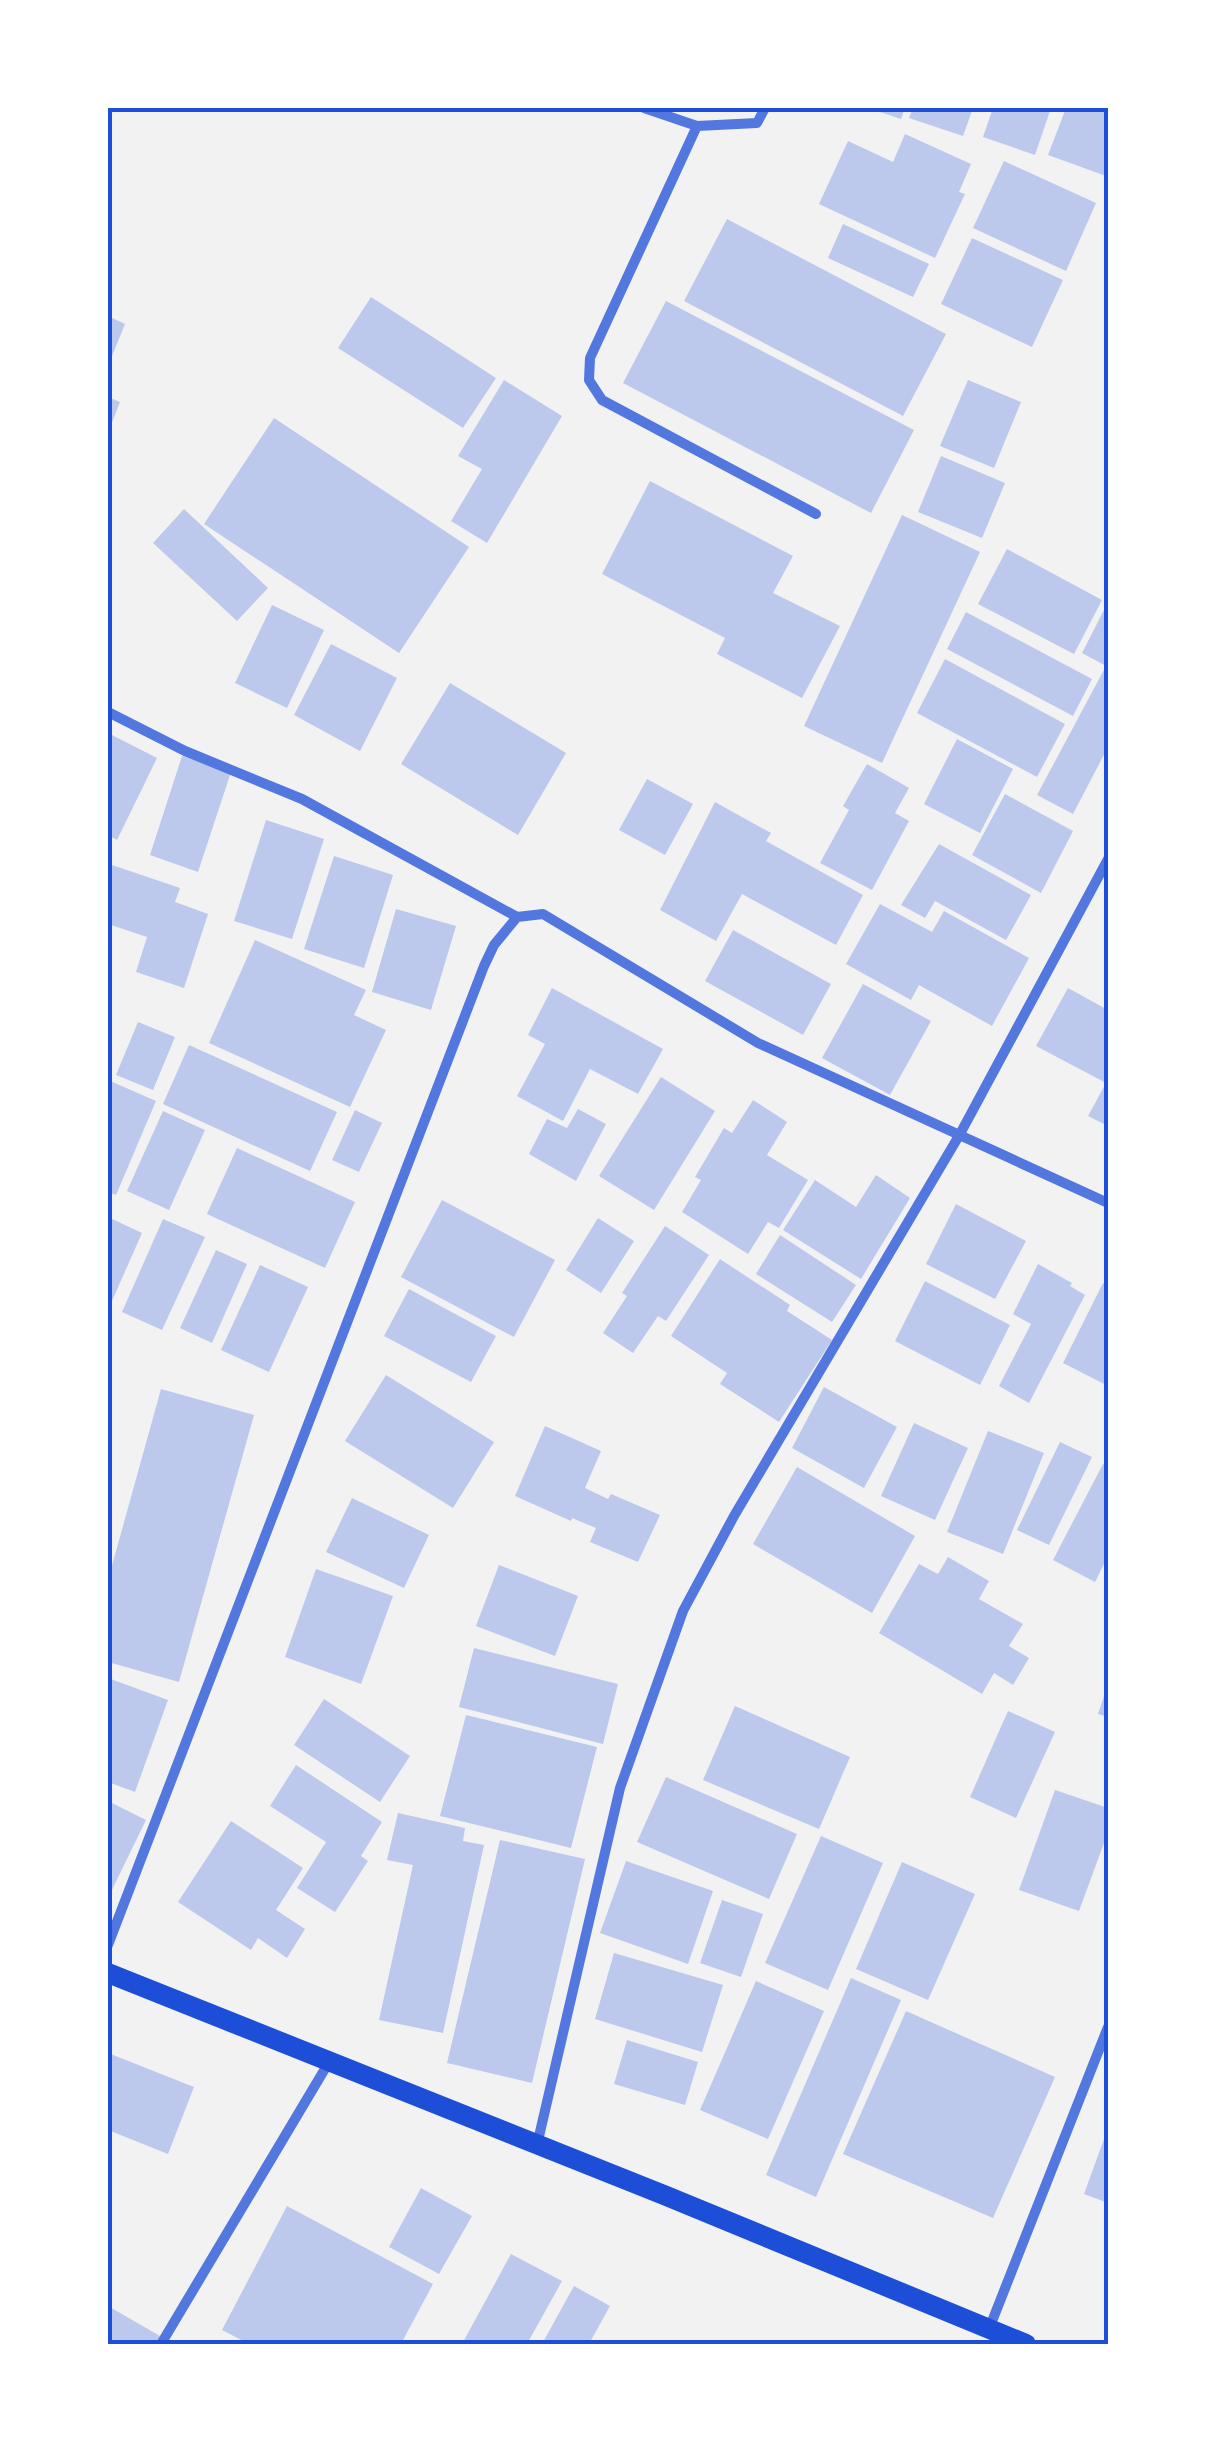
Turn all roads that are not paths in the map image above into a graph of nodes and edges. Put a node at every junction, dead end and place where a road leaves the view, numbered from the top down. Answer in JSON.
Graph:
{"nodes":[{"id":1,"x":644,"y":108,"type":"edge"},
{"id":2,"x":765,"y":108,"type":"edge"},
{"id":3,"x":697,"y":126,"type":"junction"},
{"id":4,"x":816,"y":514,"type":"dead end"},
{"id":5,"x":108,"y":712,"type":"edge"},
{"id":6,"x":1108,"y":859,"type":"edge"},
{"id":7,"x":517,"y":917,"type":"junction"},
{"id":8,"x":960,"y":1134,"type":"junction"},
{"id":9,"x":1108,"y":1202,"type":"edge"},
{"id":10,"x":108,"y":1945,"type":"edge"},
{"id":11,"x":108,"y":1973,"type":"edge"},
{"id":12,"x":1108,"y":2027,"type":"edge"},
{"id":13,"x":330,"y":2061,"type":"junction"},
{"id":14,"x":538,"y":2145,"type":"junction"},
{"id":15,"x":989,"y":2330,"type":"junction"},
{"id":16,"x":161,"y":2344,"type":"edge"},
{"id":17,"x":1026,"y":2344,"type":"edge"}],
"edges":[{"from":1,"to":3,"type":"street"},
{"from":2,"to":3,"type":"street"},
{"from":3,"to":4,"type":"street"},
{"from":5,"to":7,"type":"street"},
{"from":6,"to":8,"type":"street"},
{"from":7,"to":8,"type":"street"},
{"from":7,"to":10,"type":"street"},
{"from":8,"to":9,"type":"street"},
{"from":8,"to":14,"type":"street"},
{"from":11,"to":13,"type":"main road"},
{"from":12,"to":15,"type":"street"},
{"from":13,"to":14,"type":"main road"},
{"from":13,"to":16,"type":"street"},
{"from":14,"to":15,"type":"main road"},
{"from":15,"to":17,"type":"main road"}]}
